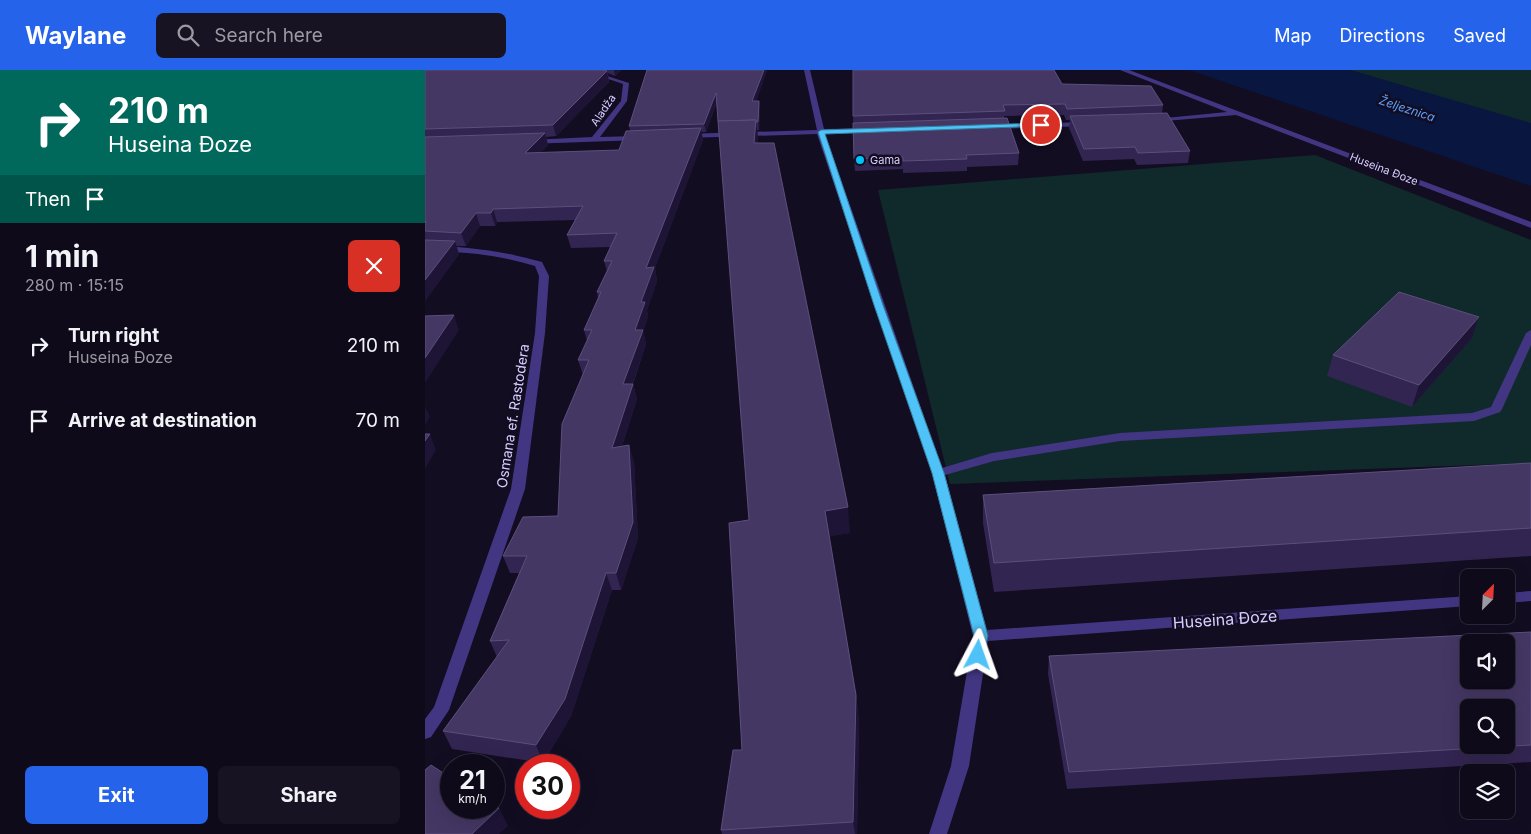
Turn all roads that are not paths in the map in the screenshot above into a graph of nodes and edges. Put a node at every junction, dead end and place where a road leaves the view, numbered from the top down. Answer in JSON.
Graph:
{"nodes":[{"id":1,"x":807,"y":70,"type":"edge"},
{"id":2,"x":1123,"y":70,"type":"edge"},
{"id":3,"x":583,"y":72,"type":"edge"},
{"id":4,"x":1237,"y":113,"type":"junction"},
{"id":5,"x":1146,"y":121,"type":"edge"},
{"id":6,"x":1098,"y":123,"type":"edge"},
{"id":7,"x":984,"y":127,"type":"edge"},
{"id":8,"x":879,"y":130,"type":"edge"},
{"id":9,"x":821,"y":132,"type":"junction"},
{"id":10,"x":674,"y":137,"type":"edge"},
{"id":11,"x":644,"y":138,"type":"edge"},
{"id":12,"x":595,"y":139,"type":"junction"},
{"id":13,"x":520,"y":142,"type":"edge"},
{"id":14,"x":1531,"y":225,"type":"edge"},
{"id":15,"x":425,"y":249,"type":"edge"},
{"id":16,"x":1531,"y":333,"type":"edge"},
{"id":17,"x":938,"y":473,"type":"junction"},
{"id":18,"x":1531,"y":596,"type":"edge"},
{"id":19,"x":1515,"y":597,"type":"edge"},
{"id":20,"x":1460,"y":602,"type":"edge"},
{"id":21,"x":981,"y":636,"type":"junction"},
{"id":22,"x":425,"y":732,"type":"edge"},
{"id":23,"x":938,"y":834,"type":"edge"}],
"edges":[{"from":1,"to":9,"type":"street"},
{"from":2,"to":4,"type":"street","name":"Huseina Đoze"},
{"from":3,"to":12,"type":"street","name":"Aladža"},
{"from":4,"to":5,"type":"street","name":"Huseina Đoze"},
{"from":4,"to":14,"type":"street","name":"Huseina Đoze"},
{"from":6,"to":7,"type":"street"},
{"from":8,"to":9,"type":"street"},
{"from":9,"to":10,"type":"street"},
{"from":9,"to":17,"type":"street"},
{"from":11,"to":12,"type":"street"},
{"from":12,"to":13,"type":"street"},
{"from":15,"to":22,"type":"street","name":"Osmana ef. Rastodera"},
{"from":16,"to":17,"type":"street"},
{"from":17,"to":21,"type":"street"},
{"from":18,"to":19,"type":"street"},
{"from":20,"to":21,"type":"street","name":"Huseina Đoze"},
{"from":21,"to":23,"type":"street"}]}
